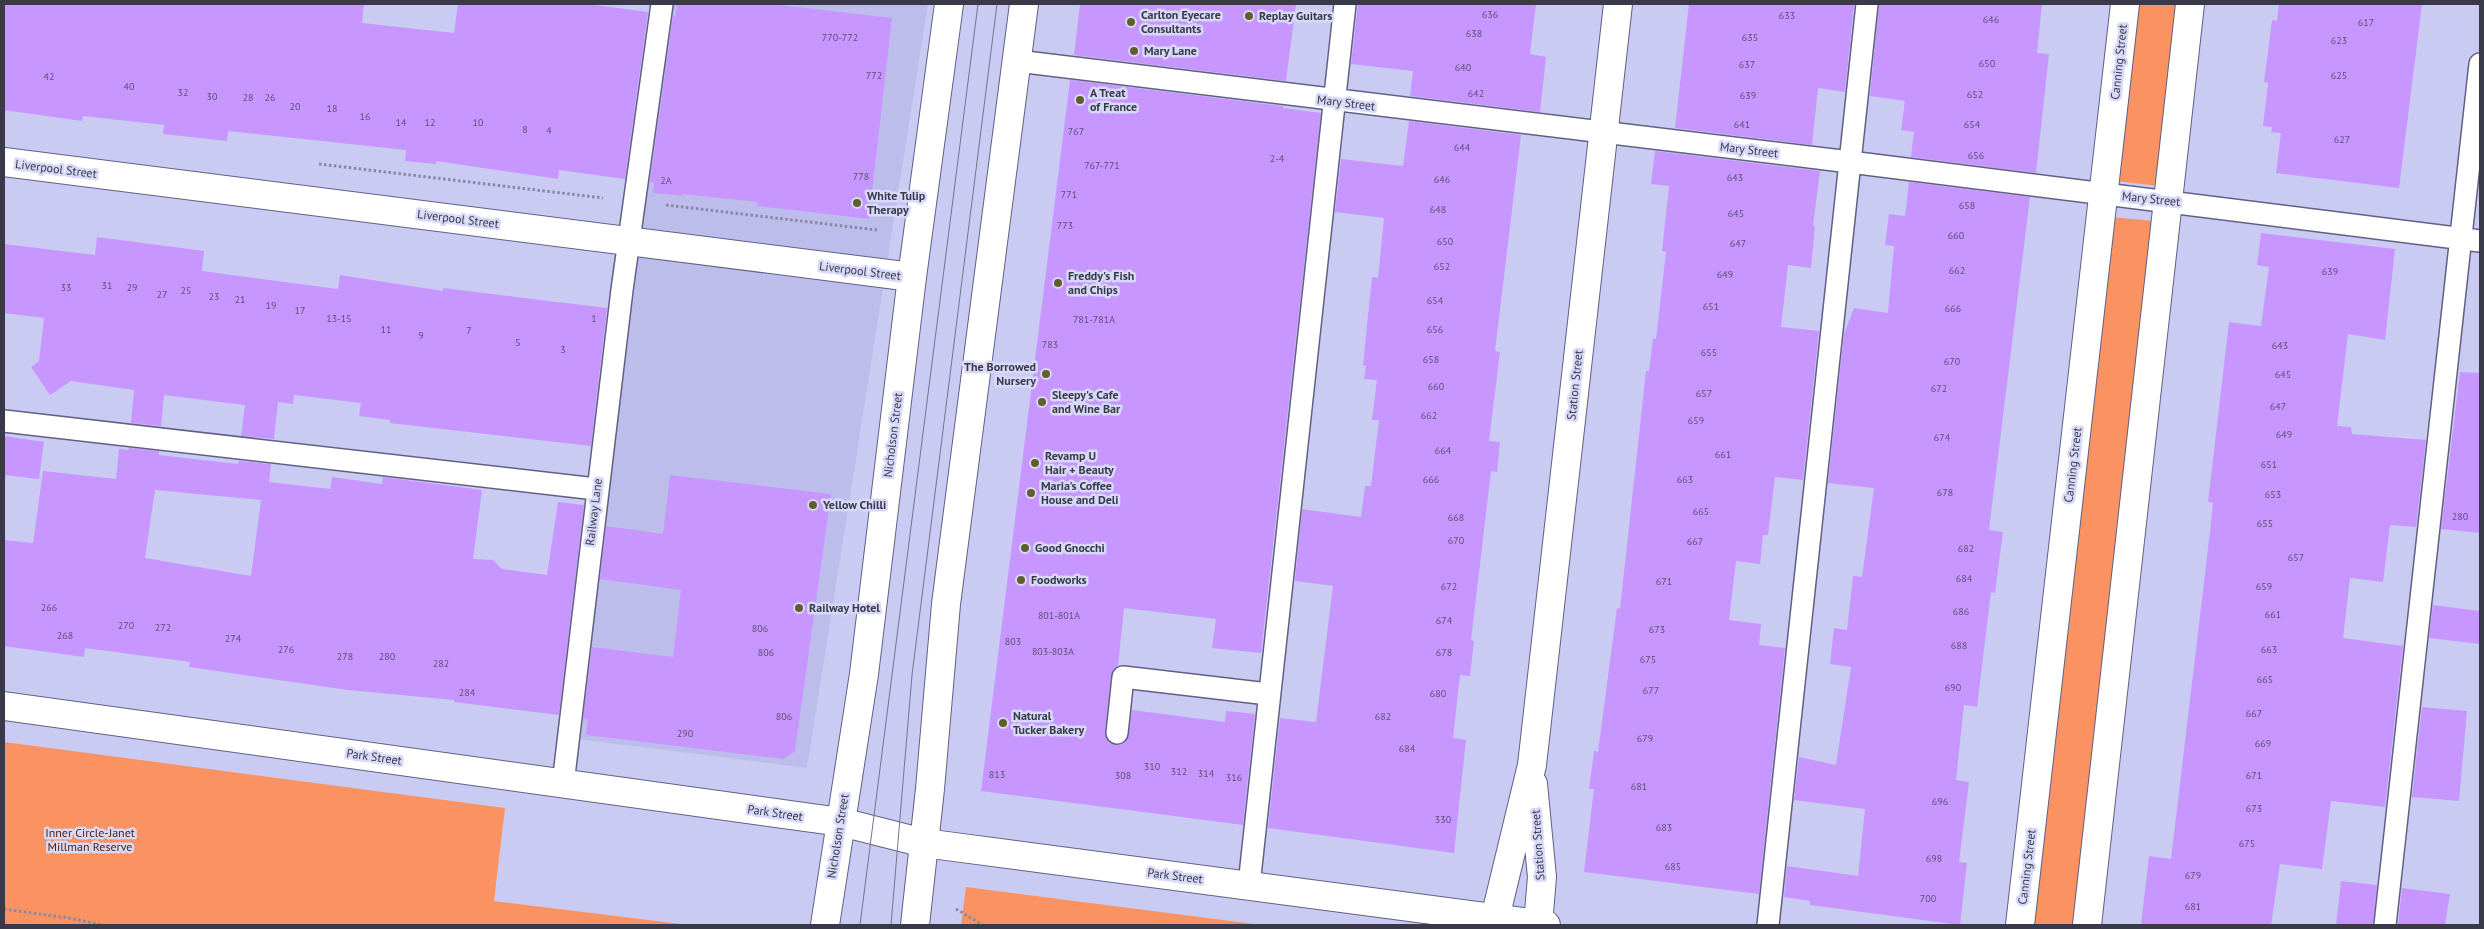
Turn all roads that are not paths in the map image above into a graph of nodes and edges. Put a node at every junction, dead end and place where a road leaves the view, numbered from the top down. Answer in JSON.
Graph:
{"nodes":[{"id":1,"x":662,"y":4,"type":"edge"},
{"id":2,"x":949,"y":4,"type":"edge"},
{"id":3,"x":1024,"y":4,"type":"edge"},
{"id":4,"x":1345,"y":4,"type":"edge"},
{"id":5,"x":1618,"y":4,"type":"edge"},
{"id":6,"x":1868,"y":4,"type":"edge"},
{"id":7,"x":2125,"y":4,"type":"edge"},
{"id":8,"x":2190,"y":4,"type":"edge"},
{"id":9,"x":1017,"y":61,"type":"junction"},
{"id":10,"x":2480,"y":64,"type":"edge"},
{"id":11,"x":1334,"y":101,"type":"junction"},
{"id":12,"x":1603,"y":134,"type":"junction"},
{"id":13,"x":4,"y":162,"type":"edge"},
{"id":14,"x":1850,"y":162,"type":"junction"},
{"id":15,"x":2104,"y":195,"type":"junction"},
{"id":16,"x":2168,"y":201,"type":"junction"},
{"id":17,"x":628,"y":240,"type":"junction"},
{"id":18,"x":2470,"y":240,"type":"edge"},
{"id":19,"x":912,"y":277,"type":"junction"},
{"id":20,"x":4,"y":421,"type":"edge"},
{"id":21,"x":596,"y":489,"type":"junction"},
{"id":22,"x":1268,"y":694,"type":"junction"},
{"id":23,"x":4,"y":706,"type":"edge"},
{"id":24,"x":1117,"y":732,"type":"dead end"},
{"id":25,"x":1532,"y":766,"type":"junction"},
{"id":26,"x":563,"y":784,"type":"junction"},
{"id":27,"x":840,"y":822,"type":"junction"},
{"id":28,"x":924,"y":843,"type":"junction"},
{"id":29,"x":1249,"y":885,"type":"junction"},
{"id":30,"x":1495,"y":918,"type":"junction"},
{"id":31,"x":825,"y":925,"type":"edge"},
{"id":32,"x":915,"y":925,"type":"edge"},
{"id":33,"x":1542,"y":925,"type":"edge"},
{"id":34,"x":1768,"y":925,"type":"edge"},
{"id":35,"x":2020,"y":925,"type":"edge"},
{"id":36,"x":2087,"y":925,"type":"edge"},
{"id":37,"x":2385,"y":925,"type":"edge"}],
"edges":[{"from":1,"to":17,"type":"lane","name":"Railway Lane"},
{"from":2,"to":19,"type":"street","name":"Nicholson Street"},
{"from":3,"to":9,"type":"street"},
{"from":4,"to":11,"type":"lane"},
{"from":5,"to":12,"type":"street","name":"Station Street"},
{"from":6,"to":14,"type":"lane"},
{"from":7,"to":15,"type":"street","name":"Canning Street"},
{"from":8,"to":16,"type":"street"},
{"from":9,"to":11,"type":"lane","name":"Mary Street"},
{"from":9,"to":28,"type":"street"},
{"from":10,"to":18,"type":"lane"},
{"from":11,"to":12,"type":"lane","name":"Mary Street"},
{"from":11,"to":22,"type":"lane"},
{"from":12,"to":14,"type":"lane","name":"Mary Street"},
{"from":12,"to":25,"type":"street","name":"Station Street"},
{"from":13,"to":17,"type":"street","name":"Liverpool Street"},
{"from":14,"to":15,"type":"lane","name":"Mary Street"},
{"from":14,"to":34,"type":"lane"},
{"from":15,"to":16,"type":"lane","name":"Mary Street"},
{"from":15,"to":35,"type":"street","name":"Canning Street"},
{"from":16,"to":18,"type":"lane","name":"Mary Street"},
{"from":16,"to":36,"type":"street"},
{"from":17,"to":19,"type":"street","name":"Liverpool Street"},
{"from":17,"to":21,"type":"lane","name":"Railway Lane"},
{"from":18,"to":37,"type":"lane"},
{"from":19,"to":27,"type":"street","name":"Nicholson Street"},
{"from":20,"to":21,"type":"lane"},
{"from":21,"to":26,"type":"lane","name":"Railway Lane"},
{"from":22,"to":24,"type":"lane"},
{"from":22,"to":29,"type":"lane"},
{"from":23,"to":26,"type":"street","name":"Park Street"},
{"from":25,"to":30,"type":"street","name":"Station Street"},
{"from":25,"to":33,"type":"street","name":"Station Street"},
{"from":26,"to":27,"type":"street","name":"Park Street"},
{"from":27,"to":28,"type":"street","name":"Park Street"},
{"from":27,"to":31,"type":"street","name":"Nicholson Street"},
{"from":28,"to":29,"type":"street","name":"Park Street"},
{"from":28,"to":32,"type":"street"},
{"from":29,"to":30,"type":"street","name":"Park Street"},
{"from":30,"to":33,"type":"street","name":"Park Street"}]}
